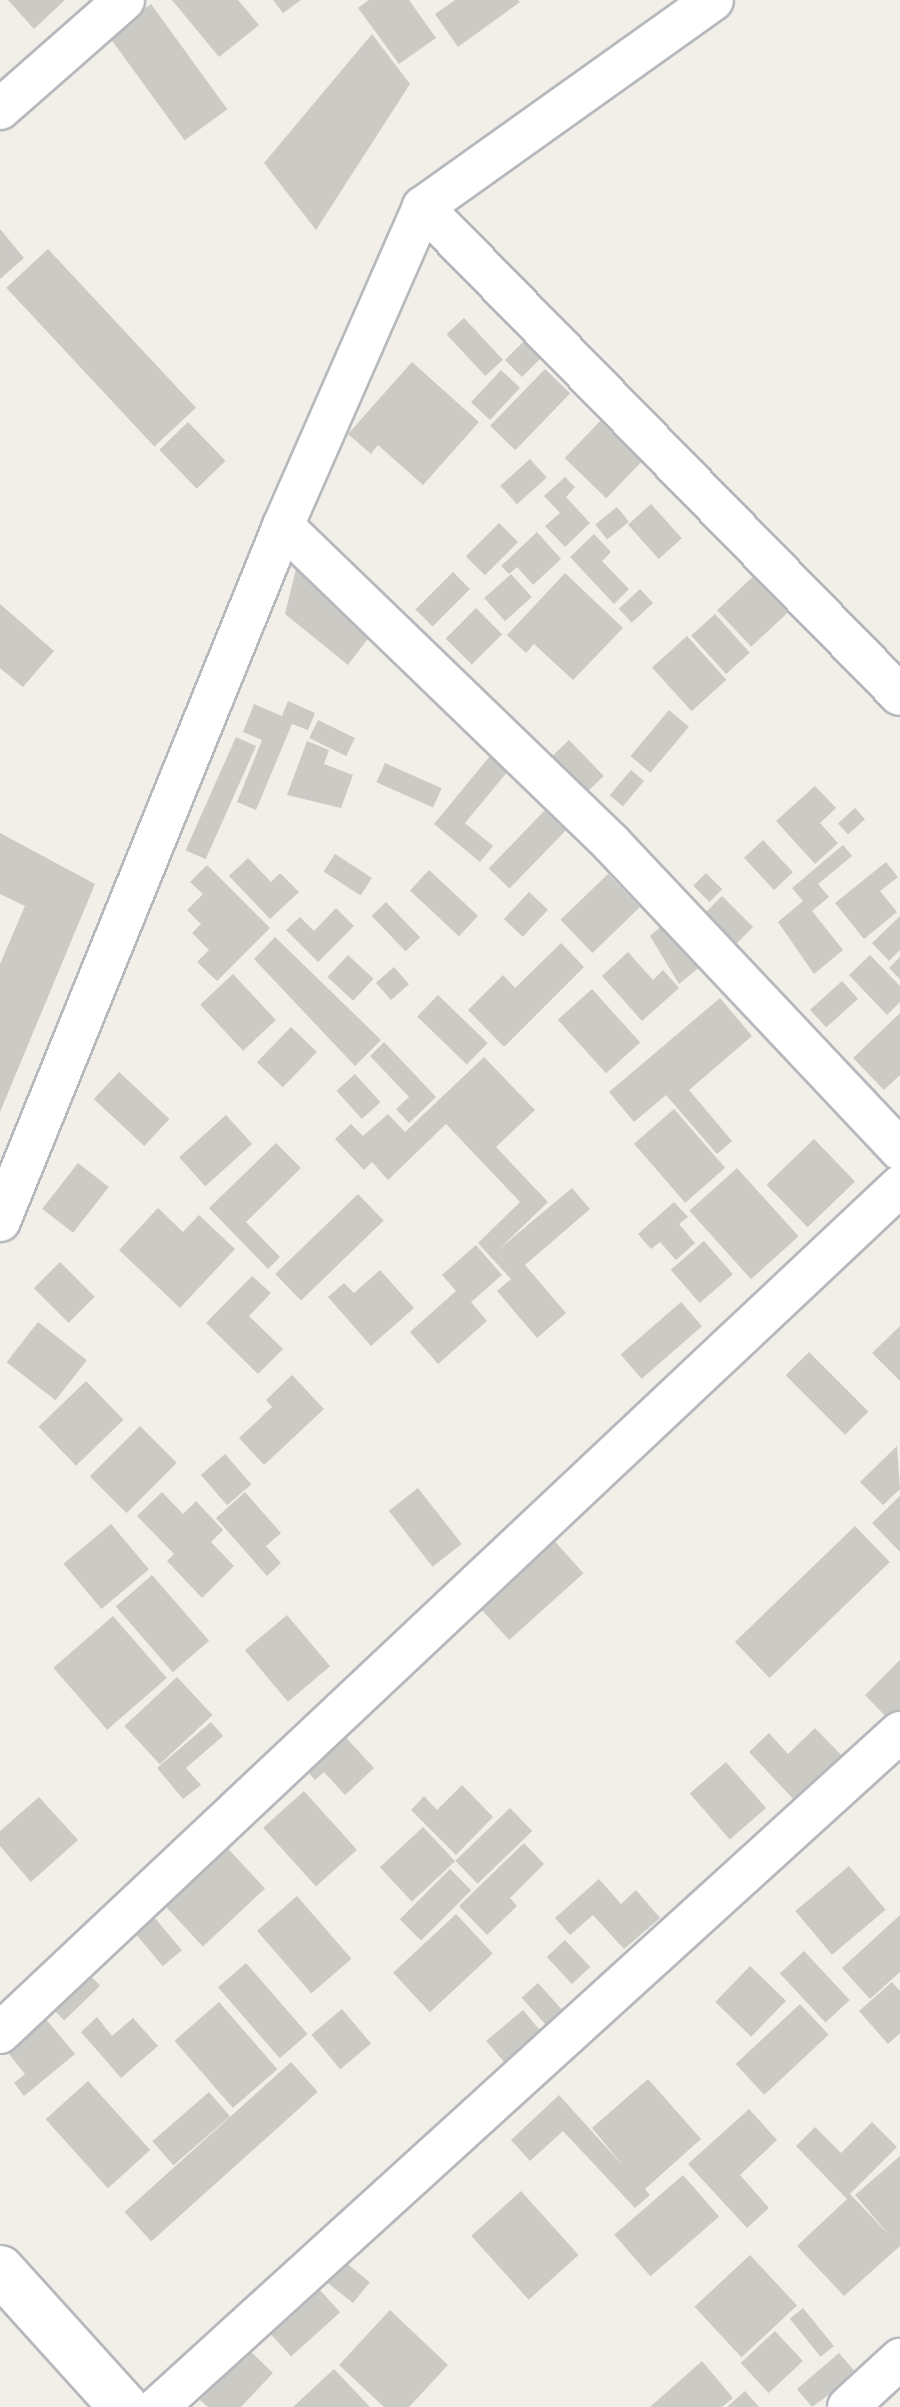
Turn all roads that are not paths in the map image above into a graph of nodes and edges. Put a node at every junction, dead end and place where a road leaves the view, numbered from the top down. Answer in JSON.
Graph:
{"nodes":[{"id":1,"x":124,"y":0,"type":"edge"},
{"id":2,"x":713,"y":0,"type":"edge"},
{"id":3,"x":0,"y":109,"type":"edge"},
{"id":4,"x":423,"y":207,"type":"junction"},
{"id":5,"x":283,"y":526,"type":"junction"},
{"id":6,"x":900,"y":695,"type":"edge"},
{"id":7,"x":900,"y":1150,"type":"edge"},
{"id":8,"x":900,"y":1186,"type":"edge"},
{"id":9,"x":0,"y":1221,"type":"edge"},
{"id":10,"x":900,"y":1732,"type":"edge"},
{"id":11,"x":0,"y":2033,"type":"edge"},
{"id":12,"x":0,"y":2270,"type":"edge"},
{"id":13,"x":900,"y":2359,"type":"edge"},
{"id":14,"x":124,"y":2407,"type":"edge"},
{"id":15,"x":158,"y":2407,"type":"edge"},
{"id":16,"x":848,"y":2407,"type":"edge"}],
"edges":[{"from":1,"to":3,"type":"street"},
{"from":2,"to":4,"type":"street"},
{"from":4,"to":5,"type":"street"},
{"from":4,"to":6,"type":"street"},
{"from":5,"to":7,"type":"street"},
{"from":5,"to":9,"type":"street"},
{"from":8,"to":11,"type":"street"},
{"from":10,"to":15,"type":"street"},
{"from":12,"to":14,"type":"street"},
{"from":13,"to":16,"type":"street"}]}
